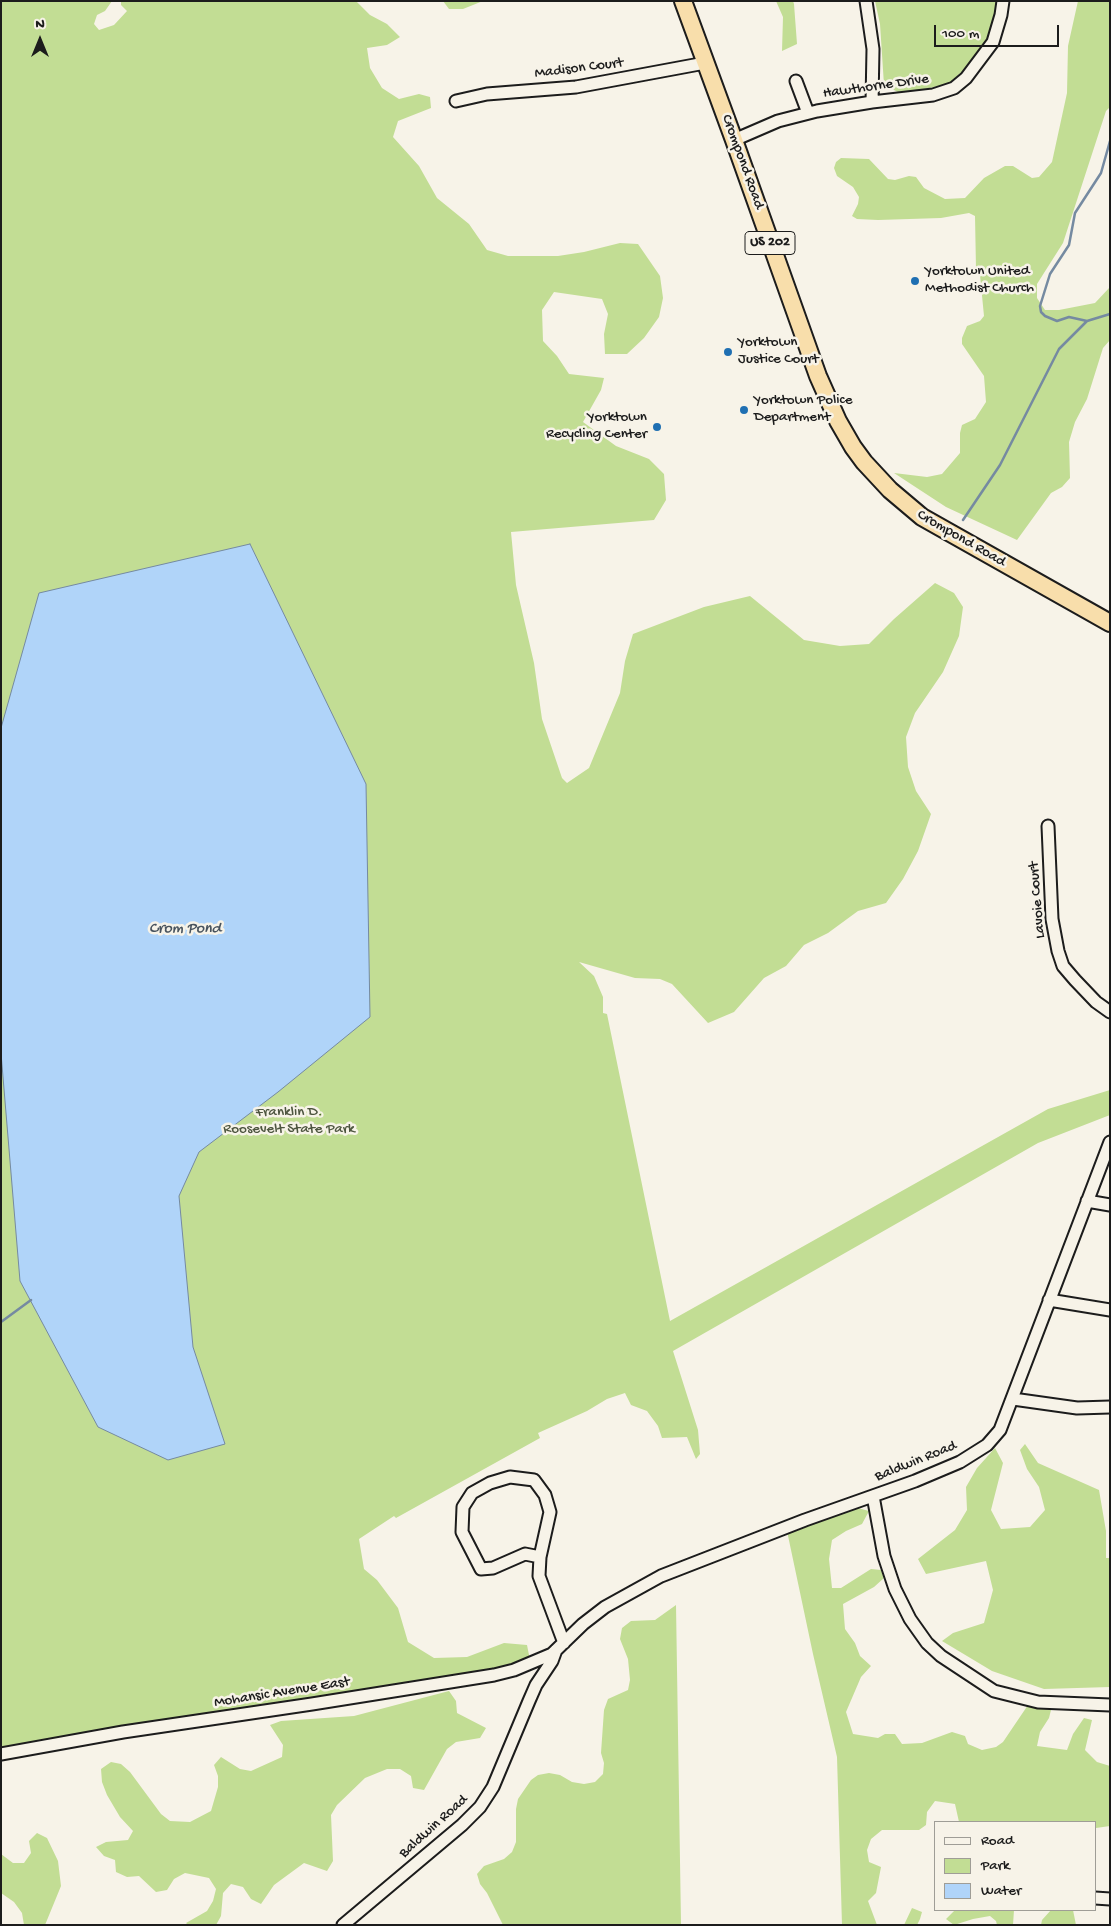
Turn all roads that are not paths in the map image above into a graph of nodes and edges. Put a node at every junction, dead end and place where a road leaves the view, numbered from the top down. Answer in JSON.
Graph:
{"nodes":[{"id":1,"x":683,"y":1,"type":"edge"},
{"id":2,"x":866,"y":1,"type":"edge"},
{"id":3,"x":1003,"y":1,"type":"edge"},
{"id":4,"x":706,"y":63,"type":"junction"},
{"id":5,"x":796,"y":82,"type":"dead end"},
{"id":6,"x":456,"y":101,"type":"dead end"},
{"id":7,"x":872,"y":102,"type":"junction"},
{"id":8,"x":808,"y":114,"type":"junction"},
{"id":9,"x":734,"y":140,"type":"junction"},
{"id":10,"x":1110,"y":623,"type":"edge"},
{"id":11,"x":1048,"y":826,"type":"dead end"},
{"id":12,"x":1110,"y":1012,"type":"edge"},
{"id":13,"x":1110,"y":1142,"type":"edge"},
{"id":14,"x":1087,"y":1202,"type":"junction"},
{"id":15,"x":1110,"y":1205,"type":"edge"},
{"id":16,"x":1049,"y":1300,"type":"junction"},
{"id":17,"x":1110,"y":1310,"type":"edge"},
{"id":18,"x":1013,"y":1399,"type":"junction"},
{"id":19,"x":1110,"y":1407,"type":"edge"},
{"id":20,"x":873,"y":1496,"type":"junction"},
{"id":21,"x":540,"y":1557,"type":"junction"},
{"id":22,"x":561,"y":1646,"type":"junction"},
{"id":23,"x":1110,"y":1704,"type":"edge"},
{"id":24,"x":1,"y":1754,"type":"edge"},
{"id":25,"x":1096,"y":1898,"type":"edge"},
{"id":26,"x":1110,"y":1899,"type":"edge"},
{"id":27,"x":343,"y":1925,"type":"edge"}],
"edges":[{"from":1,"to":4,"type":"highway","name":"Crompond Road","number":"US 202"},
{"from":2,"to":7,"type":"street"},
{"from":3,"to":7,"type":"street","name":"Hawthorne Drive"},
{"from":4,"to":6,"type":"street","name":"Madison Court"},
{"from":4,"to":9,"type":"highway","name":"Crompond Road","number":"US 202"},
{"from":5,"to":8,"type":"street"},
{"from":7,"to":8,"type":"street","name":"Hawthorne Drive"},
{"from":8,"to":9,"type":"street","name":"Hawthorne Drive"},
{"from":9,"to":10,"type":"highway","name":"Crompond Road","number":"US 202"},
{"from":11,"to":12,"type":"street","name":"Lavoie Court"},
{"from":13,"to":14,"type":"street","name":"Baldwin Road"},
{"from":14,"to":15,"type":"street"},
{"from":14,"to":16,"type":"street","name":"Baldwin Road"},
{"from":16,"to":17,"type":"street"},
{"from":16,"to":18,"type":"street","name":"Baldwin Road"},
{"from":18,"to":19,"type":"street"},
{"from":18,"to":20,"type":"street","name":"Baldwin Road"},
{"from":20,"to":22,"type":"street","name":"Baldwin Road"},
{"from":20,"to":23,"type":"street"},
{"from":21,"to":21,"type":"street"},
{"from":21,"to":22,"type":"street"},
{"from":22,"to":24,"type":"street","name":"Mohansic Avenue East"},
{"from":22,"to":27,"type":"street","name":"Baldwin Road"},
{"from":25,"to":26,"type":"street"}]}
